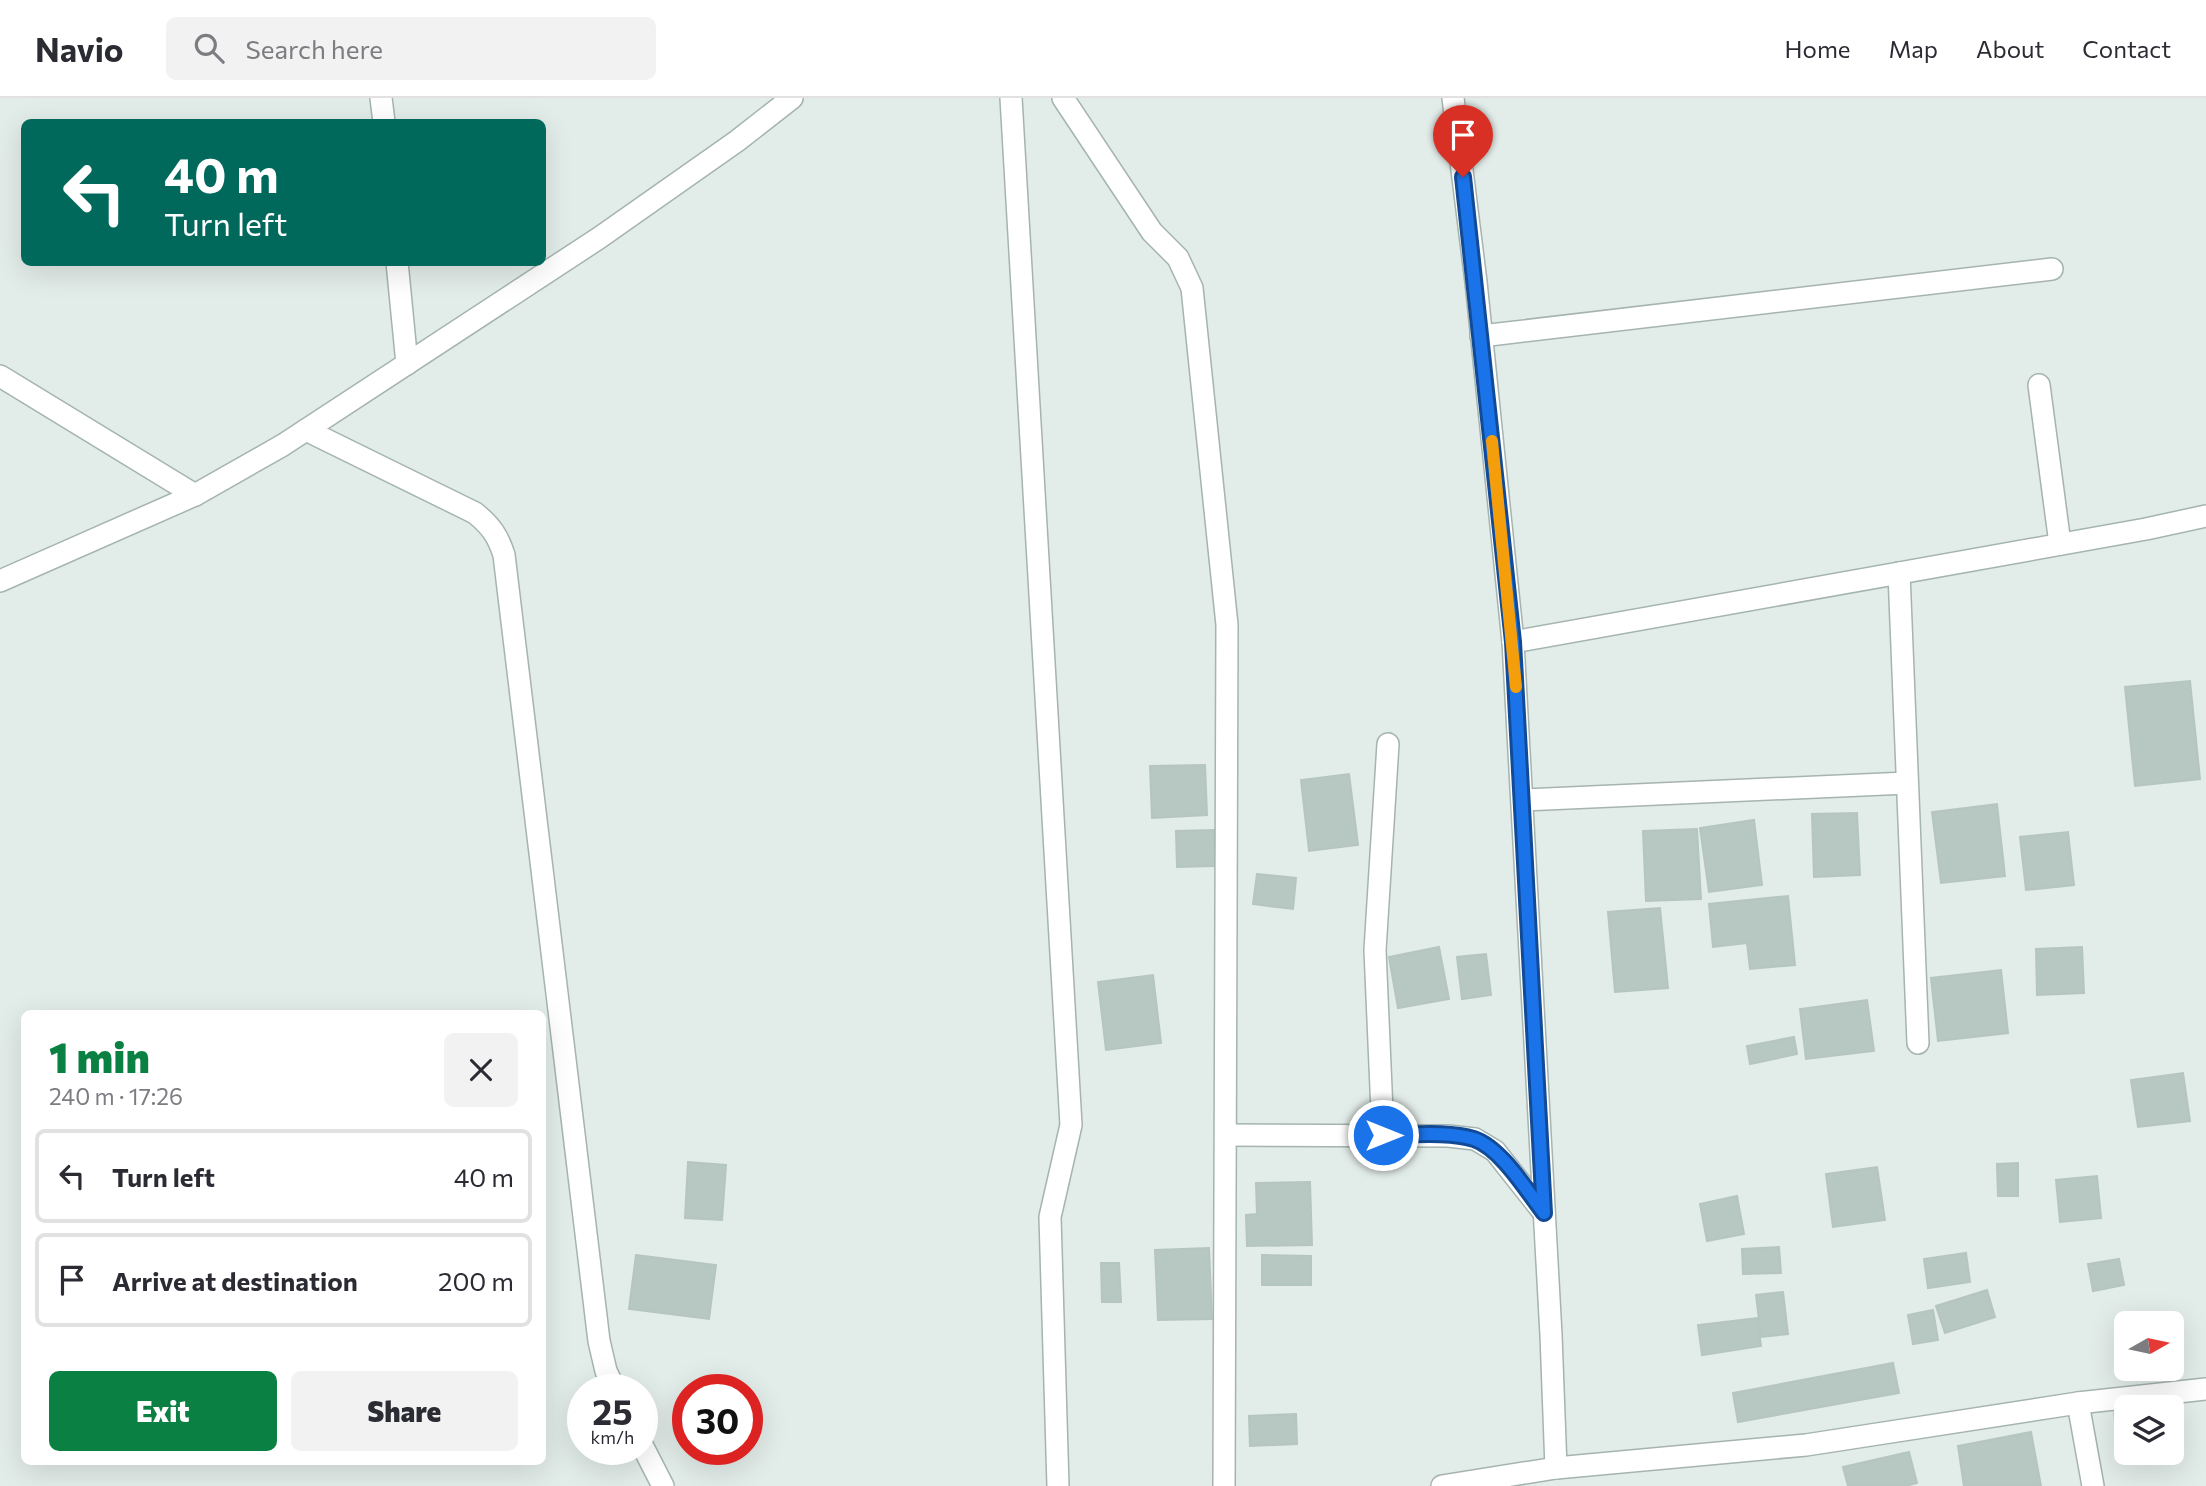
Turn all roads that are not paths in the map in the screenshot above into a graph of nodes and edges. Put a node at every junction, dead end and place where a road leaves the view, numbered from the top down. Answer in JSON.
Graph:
{"nodes":[{"id":1,"x":381,"y":98,"type":"edge"},
{"id":2,"x":792,"y":98,"type":"edge"},
{"id":3,"x":1011,"y":98,"type":"edge"},
{"id":4,"x":1063,"y":98,"type":"edge"},
{"id":5,"x":1453,"y":98,"type":"edge"},
{"id":6,"x":384,"y":119,"type":"edge"},
{"id":7,"x":397,"y":266,"type":"edge"},
{"id":8,"x":2052,"y":269,"type":"dead end"},
{"id":9,"x":1481,"y":336,"type":"junction"},
{"id":10,"x":407,"y":364,"type":"junction"},
{"id":11,"x":0,"y":376,"type":"edge"},
{"id":12,"x":2039,"y":385,"type":"dead end"},
{"id":13,"x":306,"y":430,"type":"junction"},
{"id":14,"x":195,"y":495,"type":"junction"},
{"id":15,"x":2206,"y":516,"type":"edge"},
{"id":16,"x":2060,"y":544,"type":"junction"},
{"id":17,"x":1899,"y":573,"type":"junction"},
{"id":18,"x":0,"y":581,"type":"edge"},
{"id":19,"x":1513,"y":642,"type":"junction"},
{"id":20,"x":1388,"y":744,"type":"dead end"},
{"id":21,"x":1908,"y":783,"type":"junction"},
{"id":22,"x":1522,"y":800,"type":"junction"},
{"id":23,"x":1918,"y":1043,"type":"dead end"},
{"id":24,"x":1226,"y":1135,"type":"junction"},
{"id":25,"x":1383,"y":1135,"type":"junction"},
{"id":26,"x":1544,"y":1213,"type":"junction"},
{"id":27,"x":607,"y":1374,"type":"edge"},
{"id":28,"x":2206,"y":1389,"type":"edge"},
{"id":29,"x":2078,"y":1403,"type":"junction"},
{"id":30,"x":652,"y":1465,"type":"edge"},
{"id":31,"x":1556,"y":1468,"type":"junction"},
{"id":32,"x":663,"y":1486,"type":"edge"},
{"id":33,"x":1058,"y":1486,"type":"edge"},
{"id":34,"x":1224,"y":1486,"type":"edge"},
{"id":35,"x":1442,"y":1486,"type":"edge"},
{"id":36,"x":2093,"y":1486,"type":"edge"}],
"edges":[{"from":1,"to":6,"type":"street"},
{"from":2,"to":10,"type":"street"},
{"from":3,"to":33,"type":"street"},
{"from":4,"to":24,"type":"street"},
{"from":5,"to":9,"type":"street"},
{"from":7,"to":10,"type":"street"},
{"from":8,"to":9,"type":"street"},
{"from":9,"to":19,"type":"street"},
{"from":10,"to":13,"type":"street"},
{"from":11,"to":14,"type":"street"},
{"from":12,"to":16,"type":"street"},
{"from":13,"to":14,"type":"street"},
{"from":13,"to":27,"type":"street"},
{"from":14,"to":18,"type":"street"},
{"from":15,"to":16,"type":"street"},
{"from":16,"to":17,"type":"street"},
{"from":17,"to":19,"type":"street"},
{"from":17,"to":21,"type":"street"},
{"from":19,"to":22,"type":"street"},
{"from":20,"to":25,"type":"street"},
{"from":21,"to":22,"type":"street"},
{"from":21,"to":23,"type":"street"},
{"from":22,"to":26,"type":"street"},
{"from":24,"to":25,"type":"street"},
{"from":24,"to":34,"type":"street"},
{"from":25,"to":26,"type":"street"},
{"from":26,"to":31,"type":"street"},
{"from":28,"to":29,"type":"street"},
{"from":29,"to":31,"type":"street"},
{"from":29,"to":36,"type":"street"},
{"from":30,"to":32,"type":"street"},
{"from":31,"to":35,"type":"street"}]}
